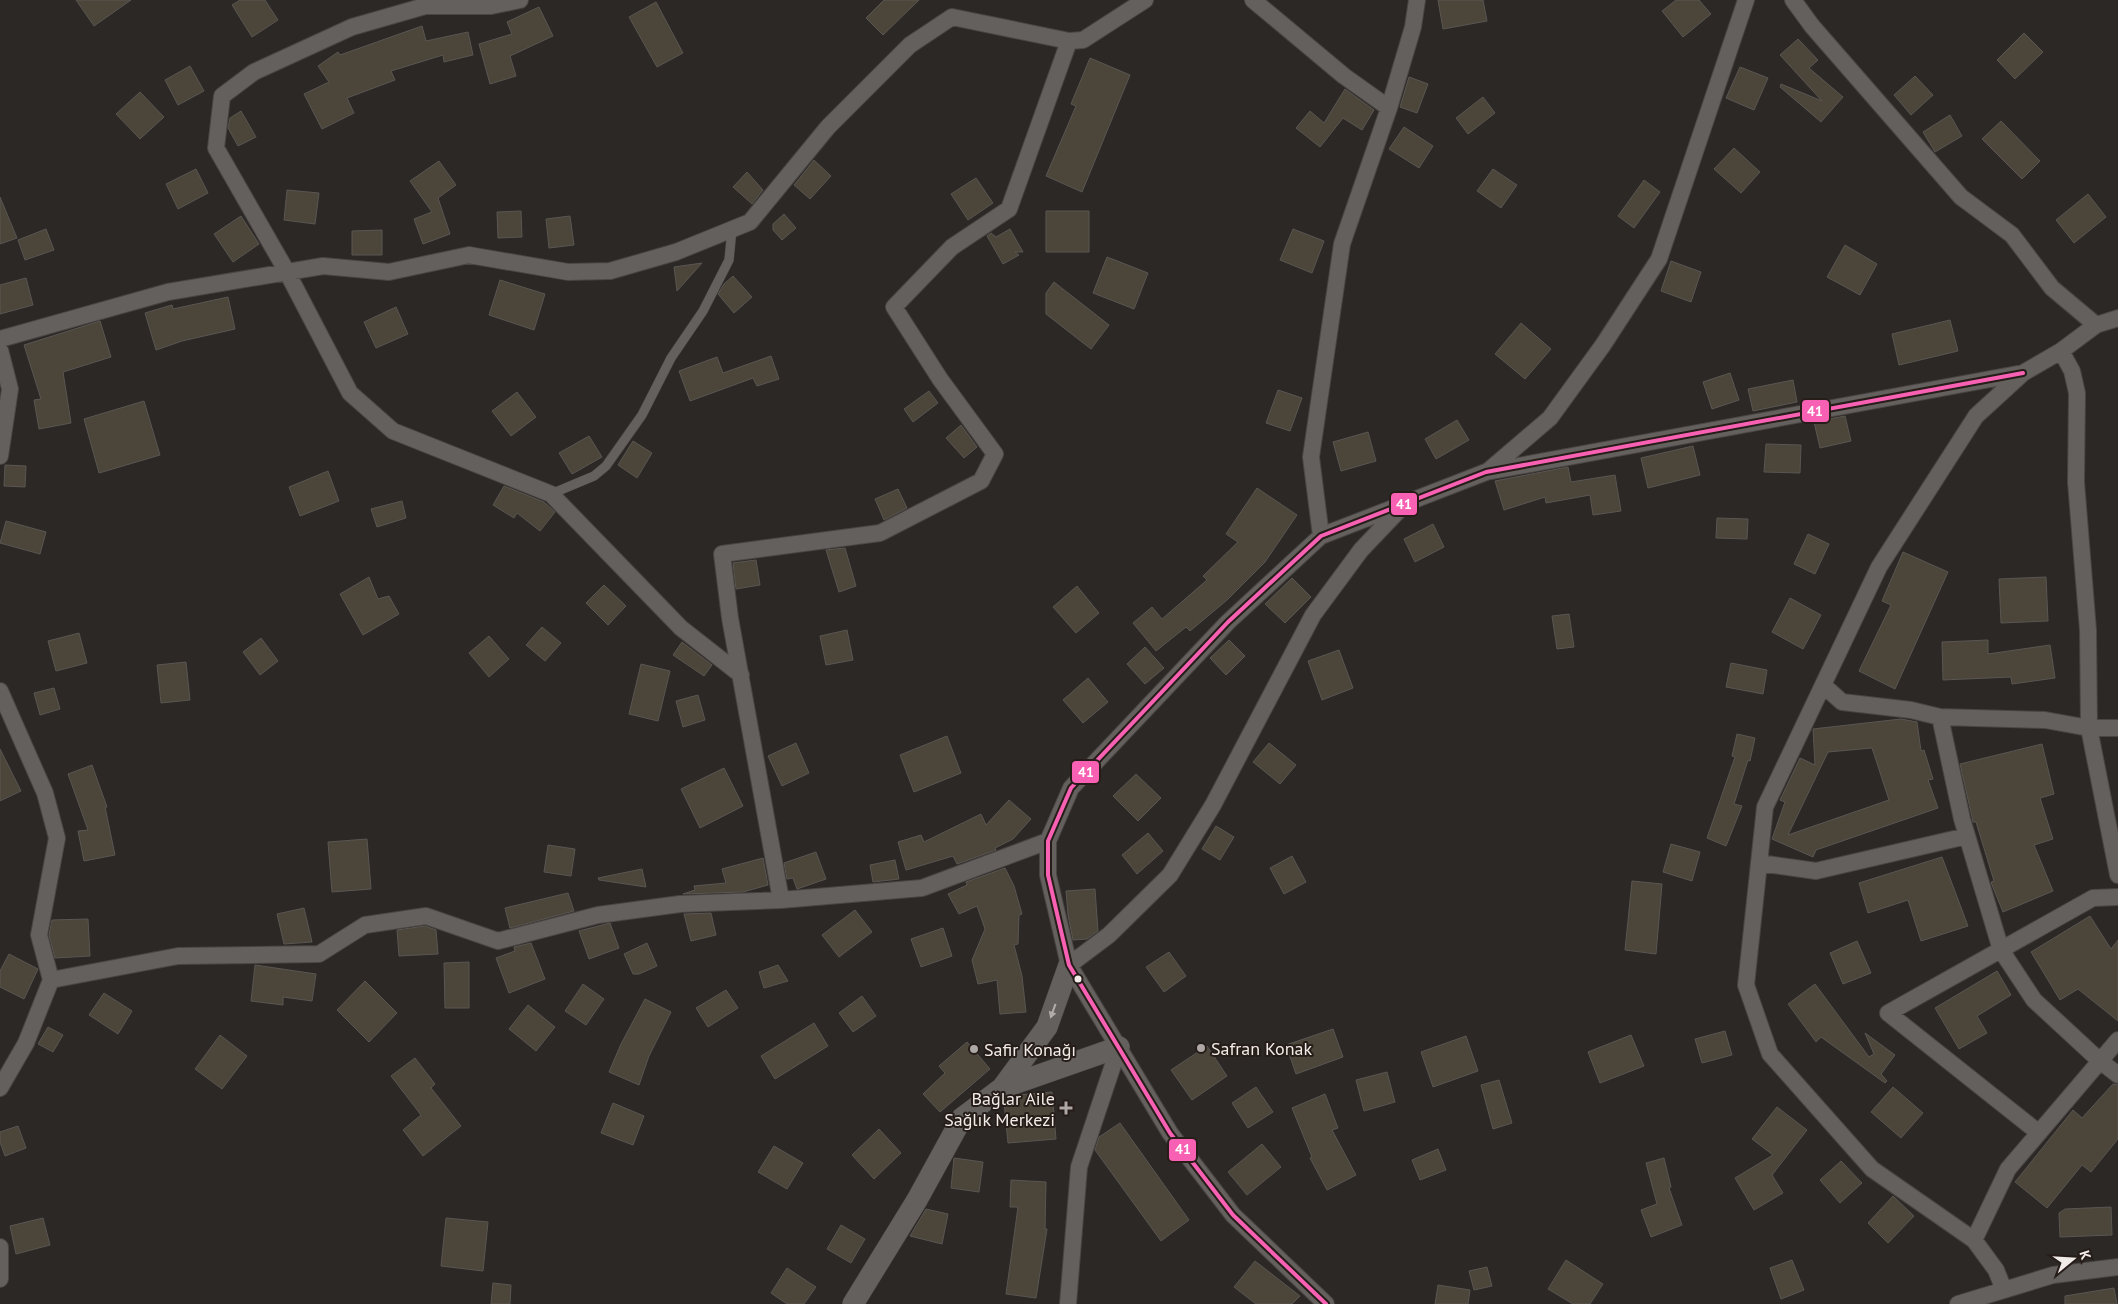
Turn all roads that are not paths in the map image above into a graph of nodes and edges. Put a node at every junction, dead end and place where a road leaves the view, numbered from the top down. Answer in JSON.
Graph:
{"nodes":[{"id":1,"x":520,"y":0,"type":"edge"},
{"id":2,"x":1145,"y":0,"type":"edge"},
{"id":3,"x":1253,"y":0,"type":"edge"},
{"id":4,"x":1417,"y":0,"type":"edge"},
{"id":5,"x":1746,"y":0,"type":"edge"},
{"id":6,"x":1793,"y":0,"type":"edge"},
{"id":7,"x":1069,"y":41,"type":"junction"},
{"id":8,"x":1389,"y":108,"type":"junction"},
{"id":9,"x":732,"y":229,"type":"junction"},
{"id":10,"x":287,"y":272,"type":"junction"},
{"id":11,"x":2118,"y":318,"type":"edge"},
{"id":12,"x":2096,"y":325,"type":"junction"},
{"id":13,"x":0,"y":339,"type":"edge"},
{"id":14,"x":0,"y":350,"type":"edge"},
{"id":15,"x":2061,"y":351,"type":"junction"},
{"id":16,"x":2023,"y":372,"type":"junction"},
{"id":17,"x":0,"y":456,"type":"edge"},
{"id":18,"x":1486,"y":472,"type":"junction"},
{"id":19,"x":551,"y":494,"type":"junction"},
{"id":20,"x":1405,"y":504,"type":"junction"},
{"id":21,"x":1321,"y":536,"type":"junction"},
{"id":22,"x":741,"y":675,"type":"junction"},
{"id":23,"x":1823,"y":685,"type":"junction"},
{"id":24,"x":0,"y":691,"type":"edge"},
{"id":25,"x":1940,"y":717,"type":"junction"},
{"id":26,"x":2089,"y":728,"type":"junction"},
{"id":27,"x":2118,"y":728,"type":"edge"},
{"id":28,"x":1967,"y":836,"type":"junction"},
{"id":29,"x":1048,"y":841,"type":"junction"},
{"id":30,"x":1759,"y":863,"type":"junction"},
{"id":31,"x":2118,"y":875,"type":"edge"},
{"id":32,"x":2118,"y":897,"type":"edge"},
{"id":33,"x":781,"y":900,"type":"junction"},
{"id":34,"x":2001,"y":950,"type":"junction"},
{"id":35,"x":1069,"y":965,"type":"junction"},
{"id":36,"x":51,"y":980,"type":"junction"},
{"id":37,"x":2118,"y":1040,"type":"edge"},
{"id":38,"x":1118,"y":1047,"type":"junction"},
{"id":39,"x":2100,"y":1061,"type":"junction"},
{"id":40,"x":2118,"y":1074,"type":"edge"},
{"id":41,"x":0,"y":1088,"type":"edge"},
{"id":42,"x":1002,"y":1088,"type":"junction"},
{"id":43,"x":2039,"y":1133,"type":"junction"},
{"id":44,"x":1974,"y":1240,"type":"junction"},
{"id":45,"x":0,"y":1246,"type":"edge"},
{"id":46,"x":2118,"y":1267,"type":"edge"},
{"id":47,"x":0,"y":1279,"type":"edge"},
{"id":48,"x":2004,"y":1290,"type":"junction"},
{"id":49,"x":853,"y":1304,"type":"edge"},
{"id":50,"x":1068,"y":1304,"type":"edge"},
{"id":51,"x":1326,"y":1304,"type":"edge"},
{"id":52,"x":1958,"y":1304,"type":"edge"}],
"edges":[{"from":1,"to":10,"type":"street"},
{"from":2,"to":7,"type":"street"},
{"from":3,"to":8,"type":"street"},
{"from":4,"to":8,"type":"street"},
{"from":5,"to":18,"type":"street"},
{"from":6,"to":12,"type":"street"},
{"from":7,"to":9,"type":"street"},
{"from":7,"to":22,"type":"street"},
{"from":8,"to":21,"type":"street"},
{"from":9,"to":10,"type":"street"},
{"from":9,"to":19,"type":"lane"},
{"from":10,"to":13,"type":"street"},
{"from":10,"to":19,"type":"street"},
{"from":11,"to":12,"type":"street"},
{"from":12,"to":15,"type":"street"},
{"from":14,"to":17,"type":"street"},
{"from":15,"to":16,"type":"street"},
{"from":15,"to":26,"type":"street"},
{"from":16,"to":18,"type":"street"},
{"from":16,"to":23,"type":"street"},
{"from":18,"to":20,"type":"street"},
{"from":19,"to":22,"type":"street"},
{"from":20,"to":21,"type":"street"},
{"from":20,"to":35,"type":"street"},
{"from":21,"to":29,"type":"street"},
{"from":22,"to":33,"type":"street"},
{"from":23,"to":25,"type":"street"},
{"from":23,"to":30,"type":"street"},
{"from":24,"to":36,"type":"street"},
{"from":25,"to":26,"type":"street"},
{"from":25,"to":28,"type":"street"},
{"from":26,"to":27,"type":"street"},
{"from":26,"to":31,"type":"street"},
{"from":28,"to":30,"type":"street"},
{"from":28,"to":34,"type":"street"},
{"from":29,"to":33,"type":"street"},
{"from":29,"to":35,"type":"street"},
{"from":30,"to":44,"type":"street"},
{"from":32,"to":34,"type":"street"},
{"from":33,"to":36,"type":"street"},
{"from":34,"to":39,"type":"street"},
{"from":34,"to":43,"type":"street"},
{"from":35,"to":38,"type":"street"},
{"from":35,"to":42,"type":"street","one_way":true},
{"from":36,"to":41,"type":"street"},
{"from":37,"to":39,"type":"street"},
{"from":38,"to":42,"type":"street"},
{"from":38,"to":50,"type":"street"},
{"from":38,"to":51,"type":"street"},
{"from":39,"to":40,"type":"street"},
{"from":39,"to":43,"type":"street"},
{"from":42,"to":49,"type":"street"},
{"from":43,"to":44,"type":"street"},
{"from":44,"to":48,"type":"street"},
{"from":45,"to":47,"type":"street"},
{"from":46,"to":48,"type":"street"},
{"from":48,"to":52,"type":"street"}]}
